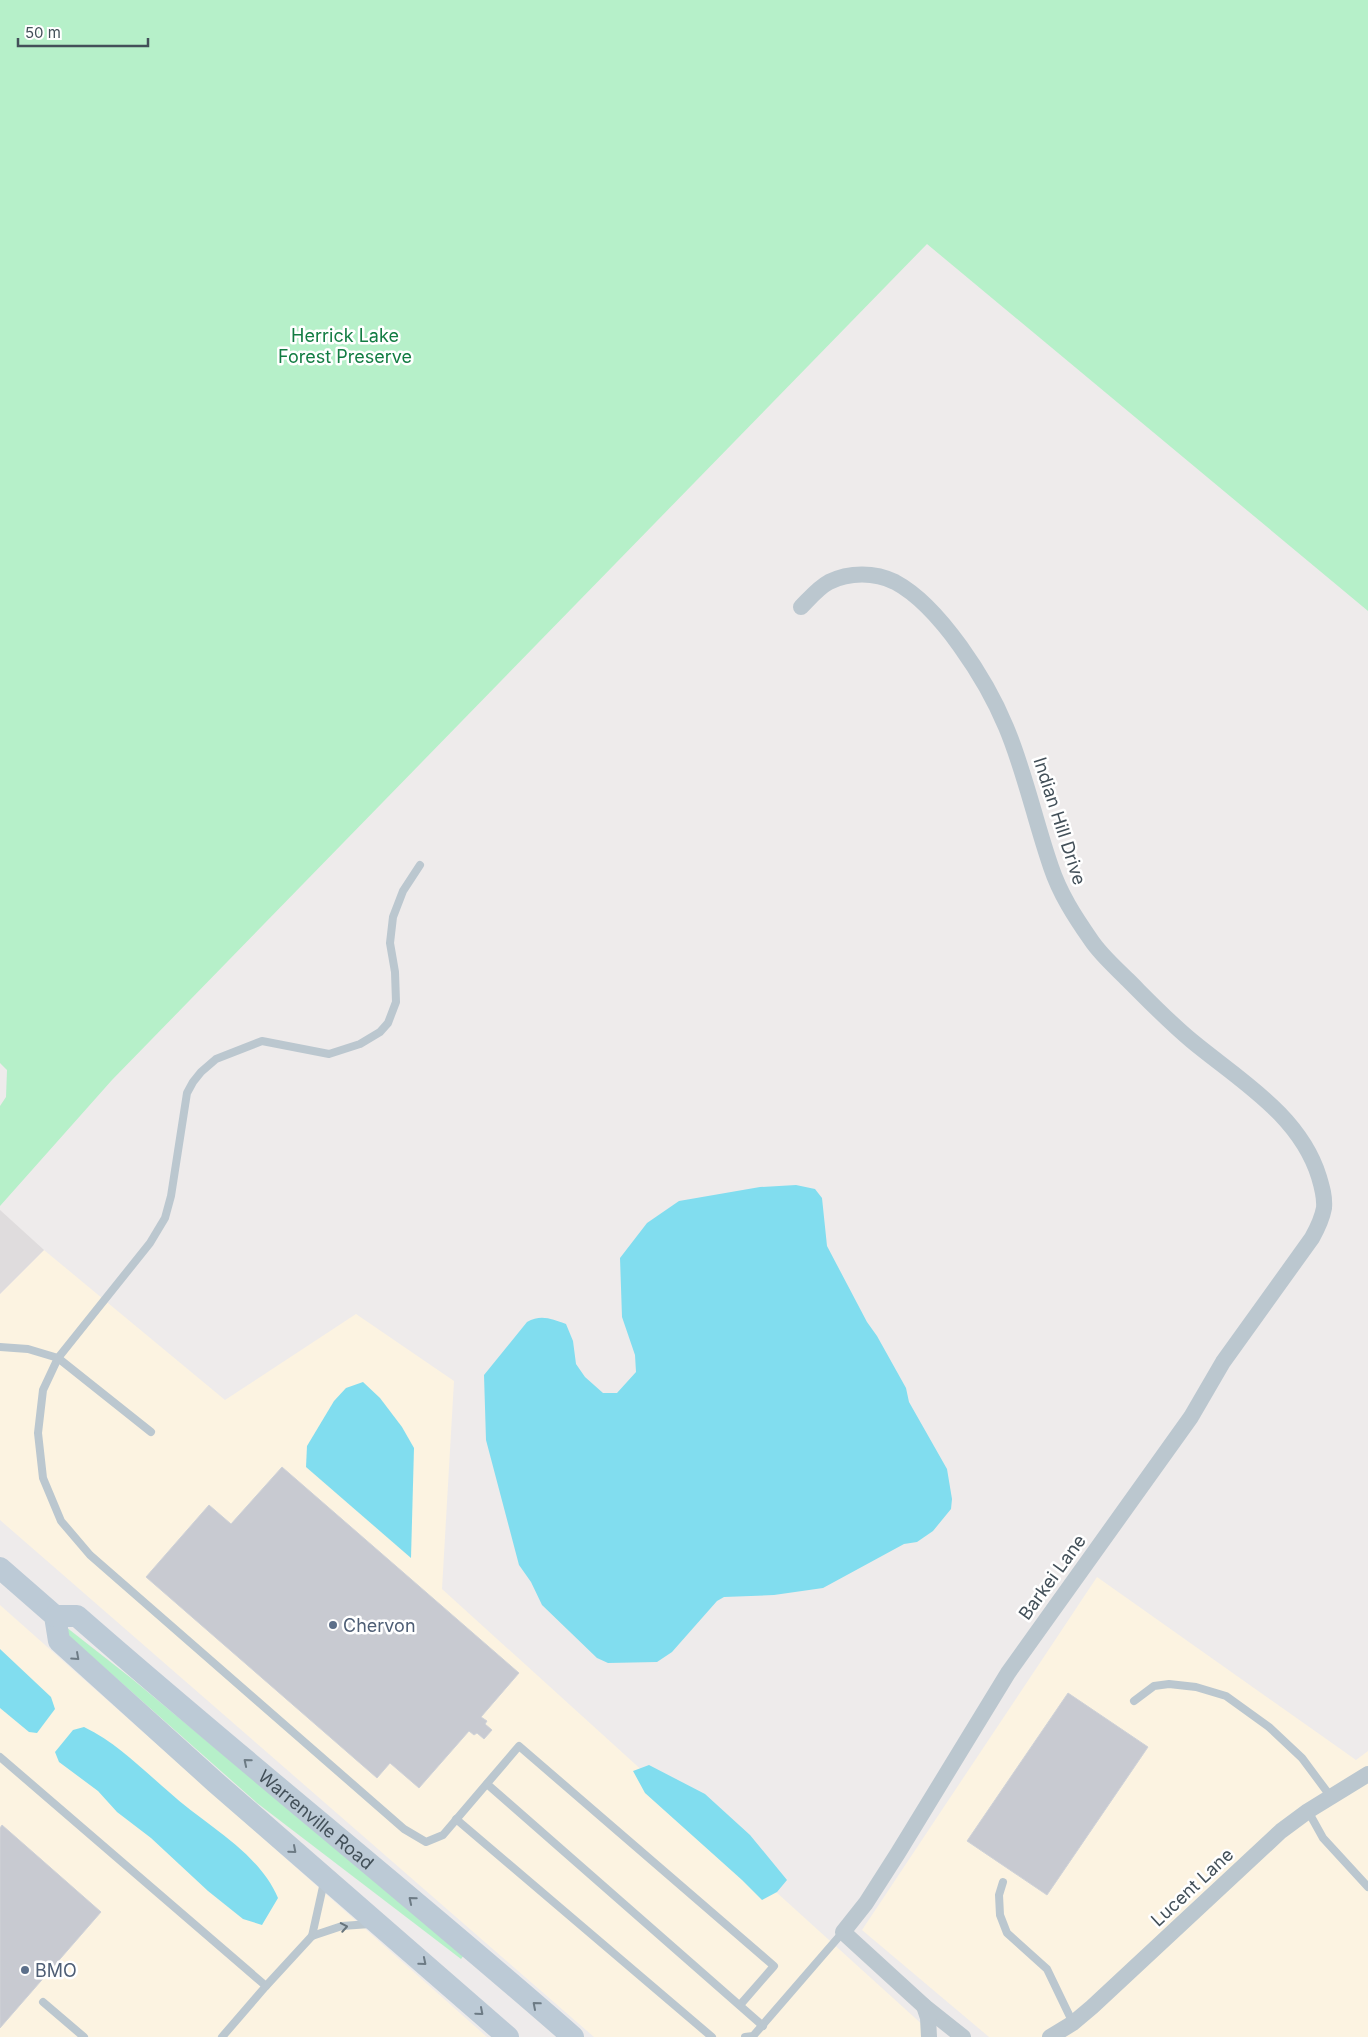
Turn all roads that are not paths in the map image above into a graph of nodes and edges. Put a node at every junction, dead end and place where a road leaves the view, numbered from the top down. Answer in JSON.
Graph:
{"nodes":[{"id":1,"x":801,"y":607,"type":"dead end"},
{"id":2,"x":420,"y":865,"type":"dead end"},
{"id":3,"x":1307,"y":1150,"type":"joint"},
{"id":4,"x":0,"y":1347,"type":"edge"},
{"id":5,"x":58,"y":1358,"type":"junction"},
{"id":6,"x":151,"y":1432,"type":"dead end"},
{"id":7,"x":0,"y":1568,"type":"edge"},
{"id":8,"x":55,"y":1616,"type":"junction"},
{"id":9,"x":1134,"y":1701,"type":"dead end"},
{"id":10,"x":0,"y":1757,"type":"edge"},
{"id":11,"x":1368,"y":1775,"type":"edge"},
{"id":12,"x":487,"y":1784,"type":"junction"},
{"id":13,"x":1331,"y":1797,"type":"junction"},
{"id":14,"x":1308,"y":1811,"type":"junction"},
{"id":15,"x":456,"y":1819,"type":"junction"},
{"id":16,"x":326,"y":1878,"type":"junction"},
{"id":17,"x":1003,"y":1882,"type":"dead end"},
{"id":18,"x":1368,"y":1887,"type":"edge"},
{"id":19,"x":377,"y":1923,"type":"junction"},
{"id":20,"x":843,"y":1932,"type":"junction"},
{"id":21,"x":312,"y":1936,"type":"junction"},
{"id":22,"x":266,"y":1986,"type":"junction"},
{"id":23,"x":43,"y":2002,"type":"dead end"},
{"id":24,"x":740,"y":2005,"type":"junction"},
{"id":25,"x":924,"y":2006,"type":"junction"},
{"id":26,"x":1073,"y":2023,"type":"junction"},
{"id":27,"x":763,"y":2026,"type":"junction"},
{"id":28,"x":84,"y":2037,"type":"edge"},
{"id":29,"x":222,"y":2037,"type":"edge"},
{"id":30,"x":508,"y":2037,"type":"edge"},
{"id":31,"x":573,"y":2037,"type":"edge"},
{"id":32,"x":712,"y":2037,"type":"edge"},
{"id":33,"x":745,"y":2037,"type":"edge"},
{"id":34,"x":929,"y":2037,"type":"edge"},
{"id":35,"x":963,"y":2037,"type":"edge"},
{"id":36,"x":1050,"y":2037,"type":"edge"}],
"edges":[{"from":1,"to":3,"type":"street","name":"Indian Hill Drive"},
{"from":2,"to":5,"type":"lane"},
{"from":3,"to":20,"type":"street","name":"Barkei Lane"},
{"from":4,"to":5,"type":"lane"},
{"from":5,"to":6,"type":"lane"},
{"from":5,"to":15,"type":"lane"},
{"from":7,"to":8,"type":"main road"},
{"from":8,"to":16,"type":"main road","name":"Warrenville Road","one_way":true},
{"from":31,"to":8,"type":"main road","name":"Warrenville Road","one_way":true},
{"from":9,"to":13,"type":"lane"},
{"from":10,"to":22,"type":"lane"},
{"from":11,"to":13,"type":"street","name":"Lucent Lane"},
{"from":12,"to":15,"type":"lane"},
{"from":12,"to":24,"type":"lane"},
{"from":12,"to":24,"type":"lane"},
{"from":13,"to":14,"type":"street","name":"Lucent Lane"},
{"from":14,"to":18,"type":"lane"},
{"from":14,"to":26,"type":"street","name":"Lucent Lane"},
{"from":15,"to":32,"type":"lane"},
{"from":16,"to":19,"type":"main road","name":"Warrenville Road"},
{"from":16,"to":21,"type":"lane"},
{"from":17,"to":26,"type":"lane"},
{"from":21,"to":19,"type":"lane","one_way":true},
{"from":19,"to":30,"type":"main road","name":"Warrenville Road","one_way":true},
{"from":20,"to":25,"type":"street"},
{"from":20,"to":27,"type":"lane"},
{"from":21,"to":22,"type":"lane"},
{"from":22,"to":29,"type":"lane"},
{"from":23,"to":28,"type":"lane"},
{"from":24,"to":27,"type":"lane"},
{"from":25,"to":34,"type":"street"},
{"from":25,"to":35,"type":"street"},
{"from":26,"to":36,"type":"street","name":"Lucent Lane"},
{"from":27,"to":33,"type":"lane"}]}
